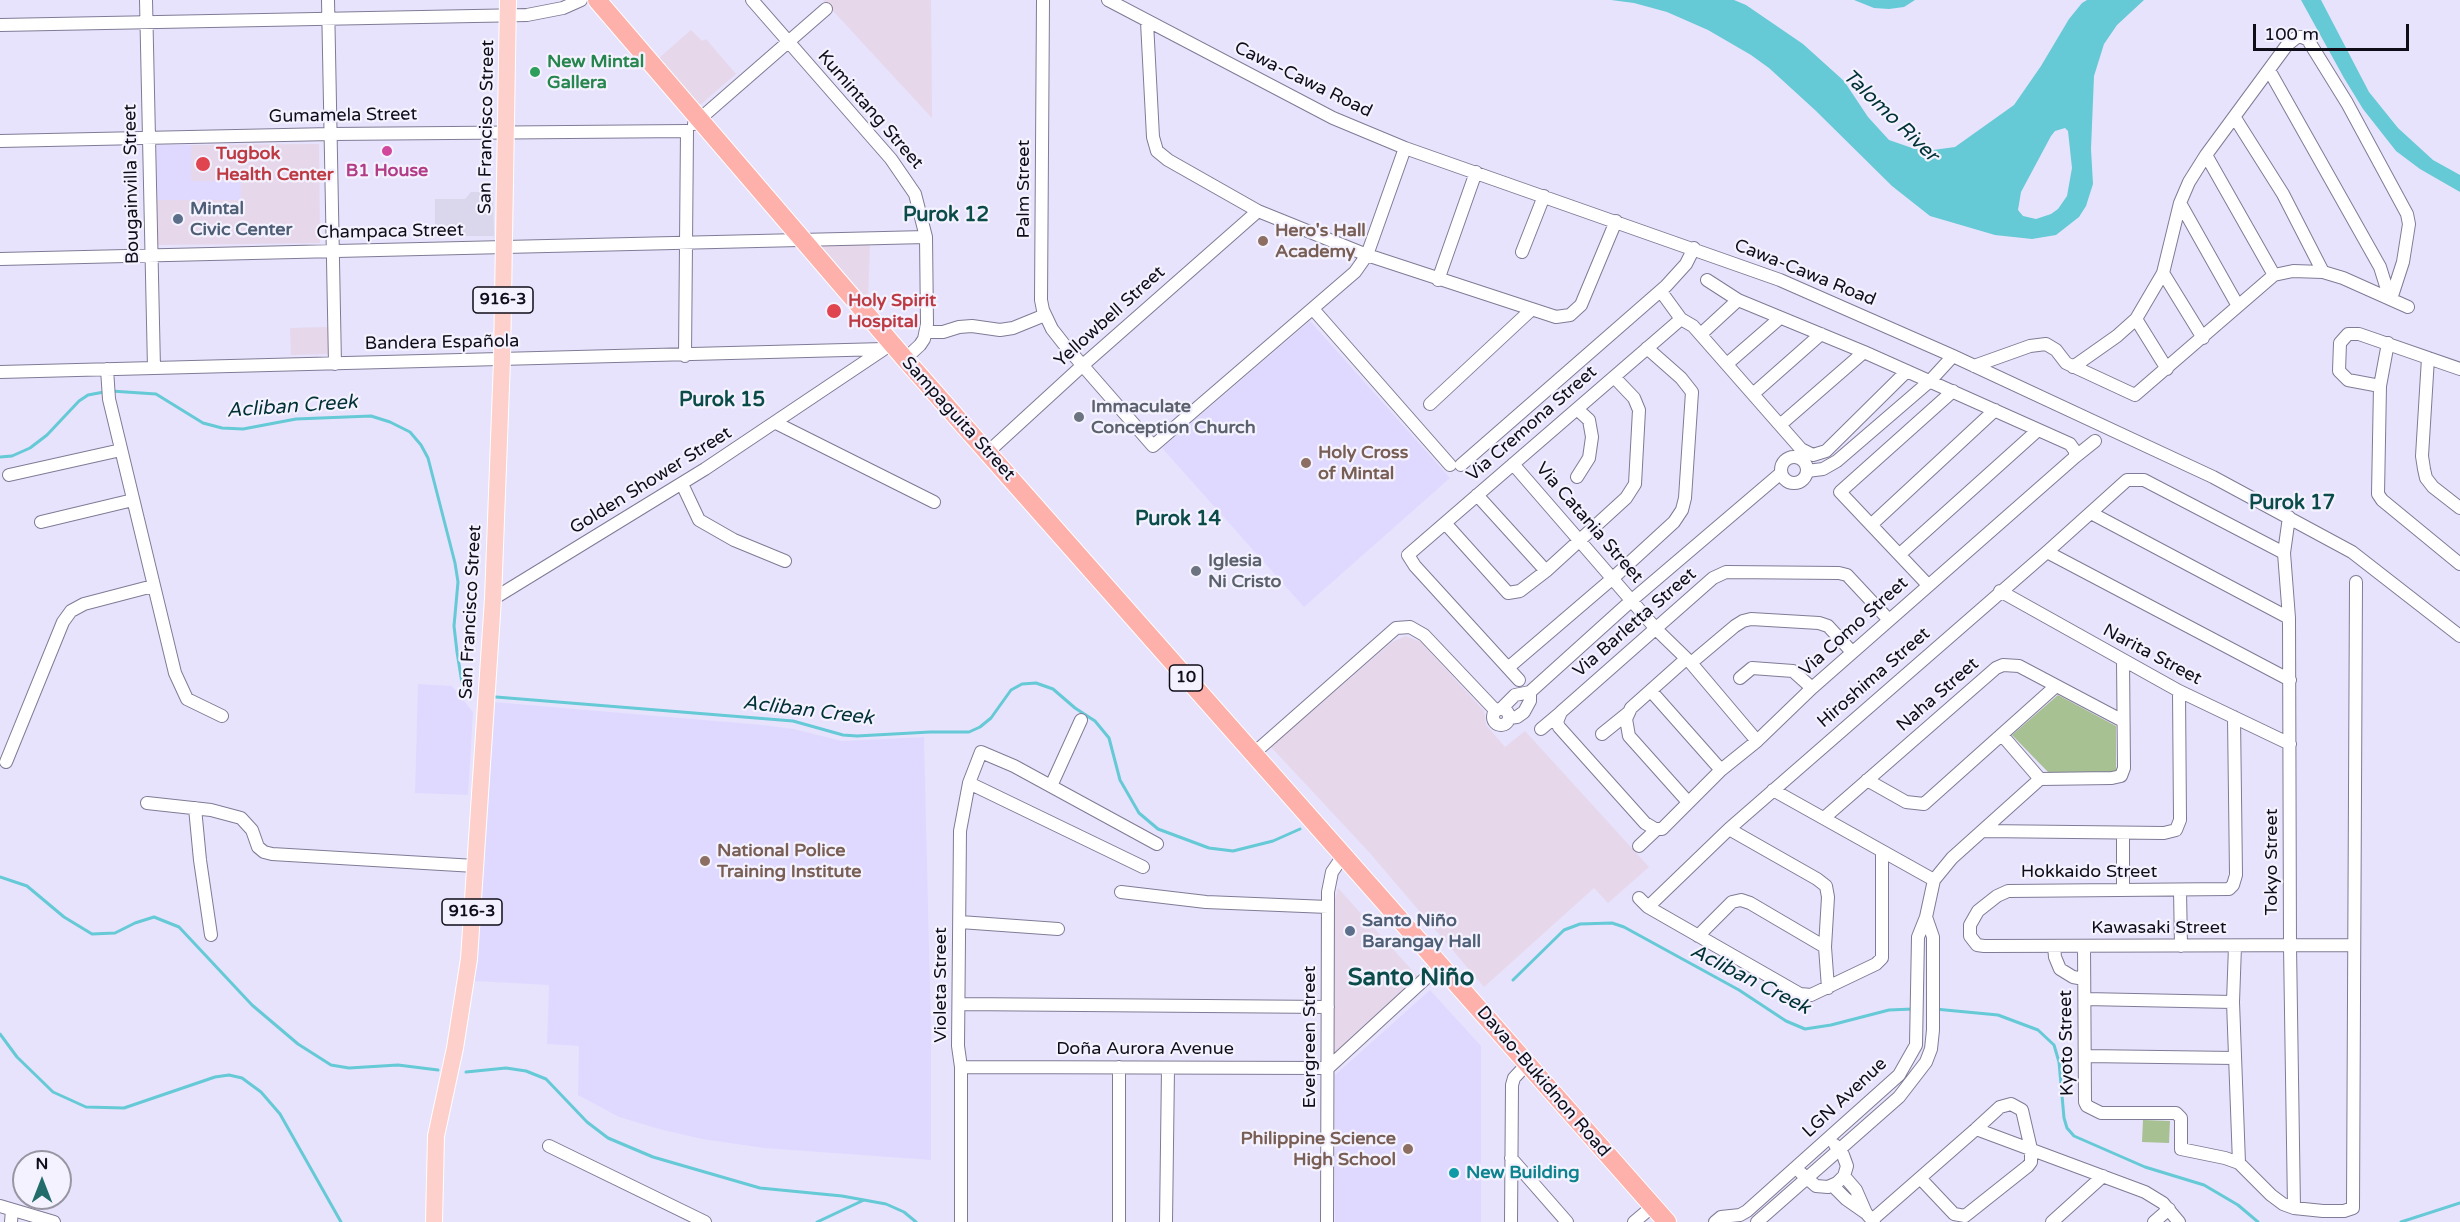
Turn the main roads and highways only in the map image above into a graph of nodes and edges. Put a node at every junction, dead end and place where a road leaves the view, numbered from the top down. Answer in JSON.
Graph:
{"nodes":[{"id":1,"x":597,"y":0,"type":"edge"},
{"id":2,"x":508,"y":8,"type":"edge"},
{"id":3,"x":1252,"y":754,"type":"joint"},
{"id":4,"x":434,"y":1222,"type":"edge"},
{"id":5,"x":1666,"y":1222,"type":"edge"}],
"edges":[{"from":1,"to":3,"type":"highway","name":"Sampaguita Street","number":"10"},
{"from":2,"to":4,"type":"main road","name":"San Francisco Street","number":"916-3"},
{"from":3,"to":5,"type":"highway","name":"Davao-Bukidnon Road","number":"10"}]}
